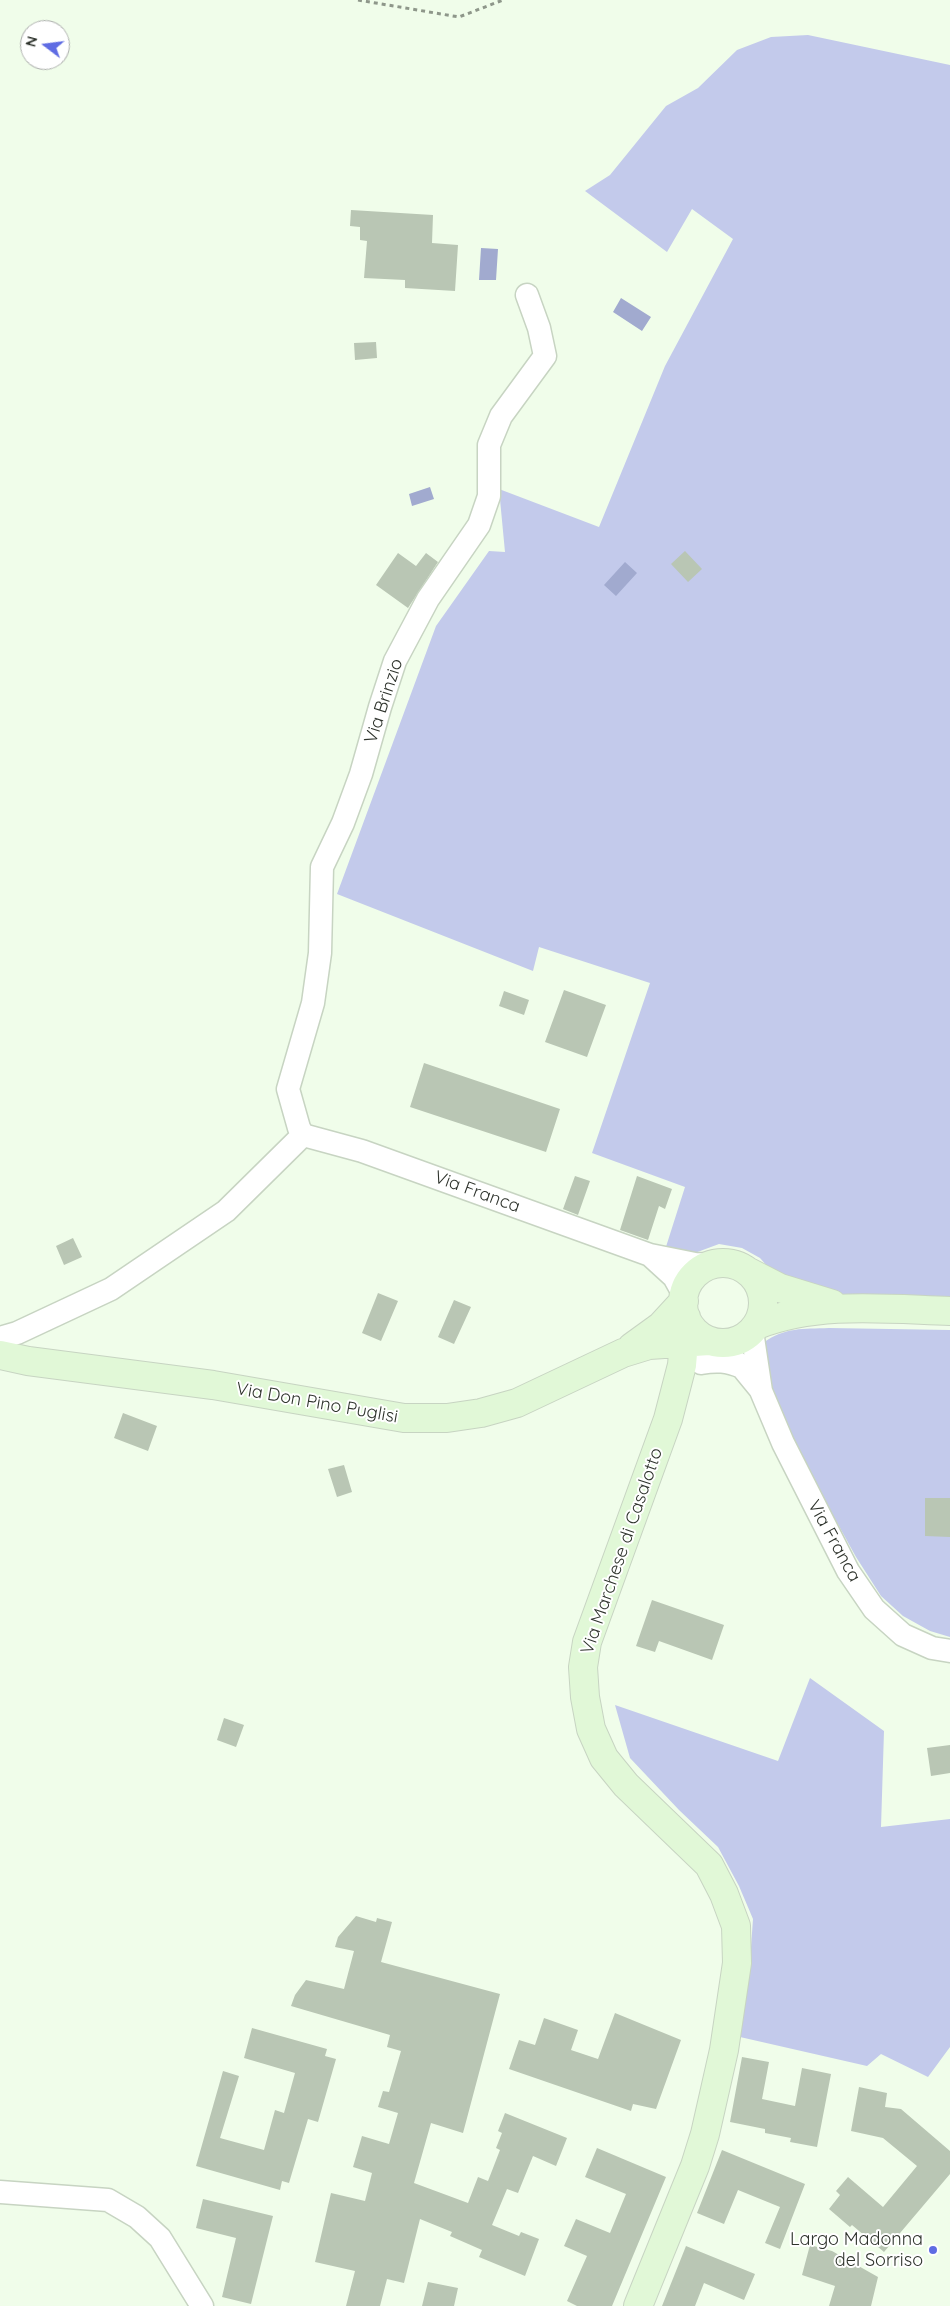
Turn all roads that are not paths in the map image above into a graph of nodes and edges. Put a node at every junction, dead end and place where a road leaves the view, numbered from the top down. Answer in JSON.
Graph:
{"nodes":[{"id":1,"x":527,"y":295,"type":"dead end"},
{"id":2,"x":303,"y":1135,"type":"junction"},
{"id":3,"x":650,"y":1255,"type":"junction"},
{"id":4,"x":713,"y":1265,"type":"junction"},
{"id":5,"x":747,"y":1271,"type":"junction"},
{"id":6,"x":848,"y":1308,"type":"junction"},
{"id":7,"x":950,"y":1311,"type":"edge"},
{"id":8,"x":714,"y":1334,"type":"junction"},
{"id":9,"x":0,"y":1338,"type":"edge"},
{"id":10,"x":623,"y":1354,"type":"junction"},
{"id":11,"x":0,"y":1355,"type":"edge"},
{"id":12,"x":761,"y":1391,"type":"junction"},
{"id":13,"x":950,"y":1651,"type":"edge"},
{"id":14,"x":0,"y":2192,"type":"edge"},
{"id":15,"x":202,"y":2306,"type":"edge"},
{"id":16,"x":638,"y":2306,"type":"edge"}],
"edges":[{"from":1,"to":2,"type":"street","name":"Via Brinzio"},
{"from":2,"to":3,"type":"street","name":"Via Franca"},
{"from":2,"to":9,"type":"street"},
{"from":3,"to":4,"type":"street"},
{"from":3,"to":8,"type":"street"},
{"from":4,"to":5,"type":"street"},
{"from":4,"to":8,"type":"street"},
{"from":5,"to":6,"type":"street"},
{"from":5,"to":8,"type":"street"},
{"from":6,"to":7,"type":"street"},
{"from":6,"to":8,"type":"street"},
{"from":8,"to":10,"type":"street"},
{"from":8,"to":10,"type":"street"},
{"from":8,"to":12,"type":"street"},
{"from":8,"to":12,"type":"street"},
{"from":8,"to":16,"type":"street","name":"Via Marchese di Casalotto"},
{"from":10,"to":11,"type":"street","name":"Via Don Pino Puglisi"},
{"from":12,"to":13,"type":"street","name":"Via Franca"},
{"from":14,"to":15,"type":"street"}]}
